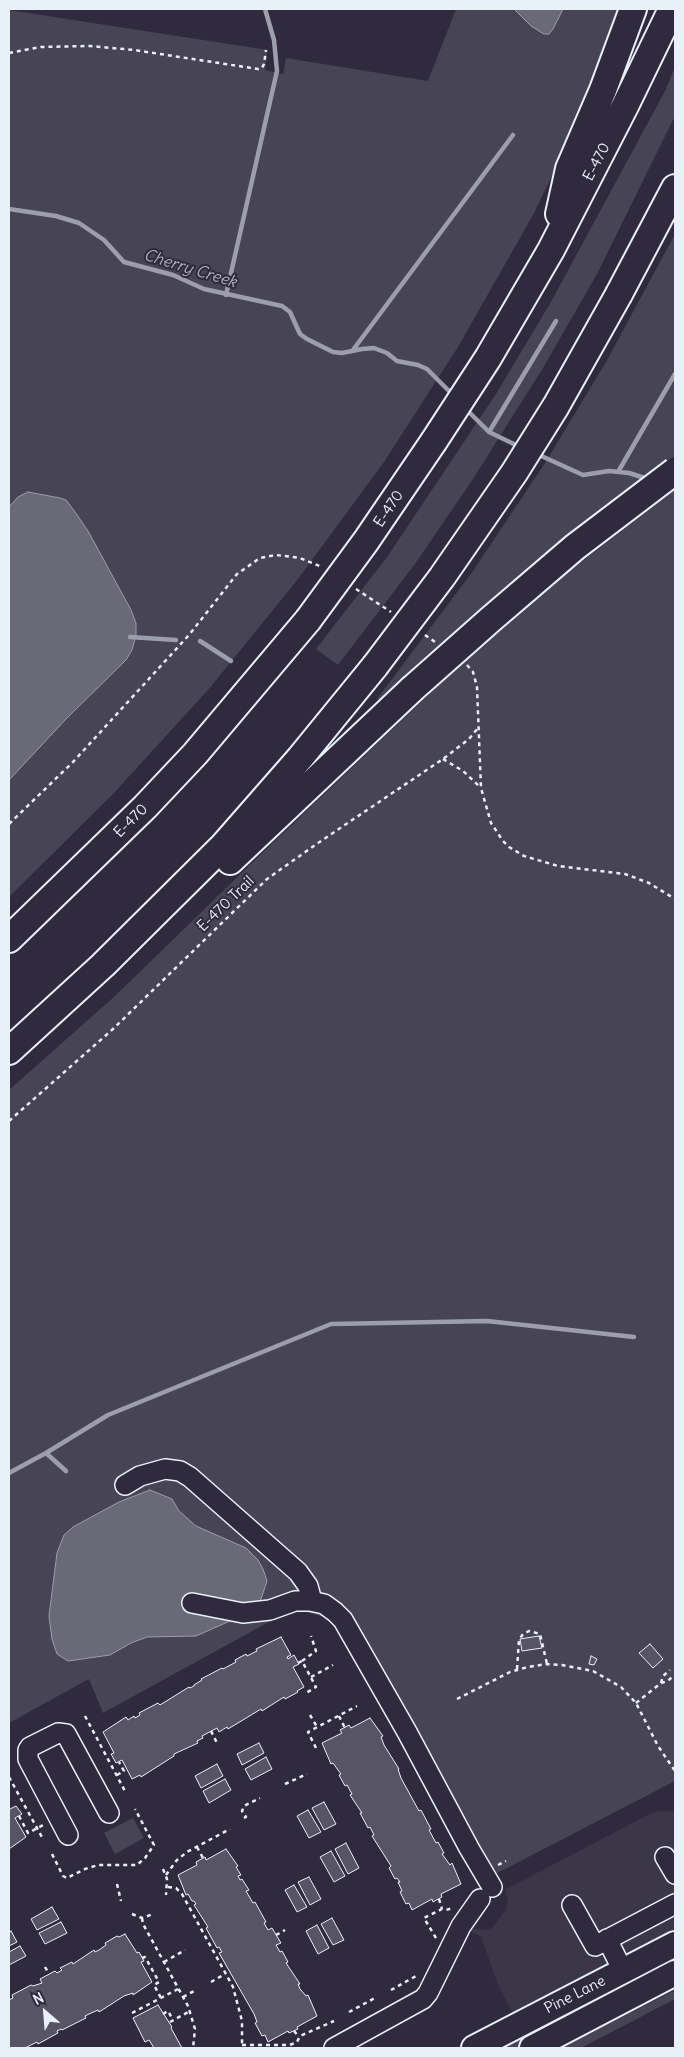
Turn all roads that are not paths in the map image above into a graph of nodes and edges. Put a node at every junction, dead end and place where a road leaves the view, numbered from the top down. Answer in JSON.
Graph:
{"nodes":[{"id":1,"x":634,"y":9,"type":"edge"},
{"id":2,"x":672,"y":9,"type":"edge"},
{"id":3,"x":675,"y":188,"type":"edge"},
{"id":4,"x":551,"y":250,"type":"junction"},
{"id":5,"x":675,"y":470,"type":"edge"},
{"id":6,"x":9,"y":939,"type":"edge"},
{"id":7,"x":56,"y":1009,"type":"junction"},
{"id":8,"x":9,"y":1051,"type":"edge"},
{"id":9,"x":125,"y":1485,"type":"dead end"},
{"id":10,"x":312,"y":1601,"type":"junction"},
{"id":11,"x":192,"y":1603,"type":"dead end"},
{"id":12,"x":109,"y":1813,"type":"dead end"},
{"id":13,"x":68,"y":1835,"type":"dead end"},
{"id":14,"x":665,"y":1857,"type":"dead end"},
{"id":15,"x":675,"y":1874,"type":"edge"},
{"id":16,"x":675,"y":1904,"type":"edge"},
{"id":17,"x":572,"y":1905,"type":"dead end"},
{"id":18,"x":607,"y":1939,"type":"junction"},
{"id":19,"x":675,"y":1944,"type":"edge"},
{"id":20,"x":623,"y":1971,"type":"junction"},
{"id":21,"x":675,"y":1973,"type":"edge"},
{"id":22,"x":334,"y":2048,"type":"edge"},
{"id":23,"x":474,"y":2048,"type":"edge"},
{"id":24,"x":532,"y":2048,"type":"edge"}],
"edges":[{"from":1,"to":4,"type":"highway"},
{"from":2,"to":4,"type":"highway","name":"E-470"},
{"from":3,"to":7,"type":"highway","bridge":true},
{"from":4,"to":6,"type":"highway","name":"E-470","bridge":true},
{"from":5,"to":7,"type":"highway","bridge":true},
{"from":7,"to":8,"type":"highway"},
{"from":9,"to":10,"type":"lane"},
{"from":10,"to":11,"type":"lane"},
{"from":10,"to":22,"type":"lane"},
{"from":12,"to":13,"type":"lane"},
{"from":14,"to":15,"type":"lane"},
{"from":16,"to":18,"type":"lane"},
{"from":17,"to":18,"type":"lane"},
{"from":18,"to":20,"type":"lane"},
{"from":19,"to":20,"type":"main road","name":"Pine Lane"},
{"from":20,"to":23,"type":"main road","name":"Pine Lane"},
{"from":21,"to":24,"type":"main road","name":"Pine Lane"}]}
